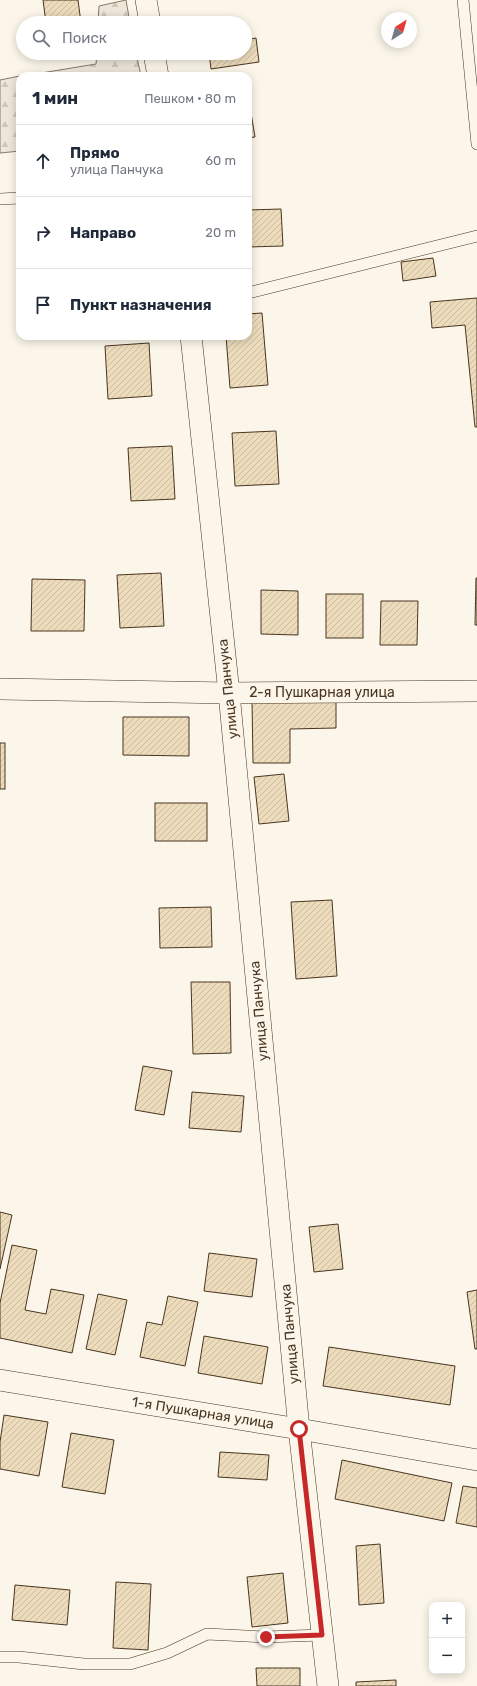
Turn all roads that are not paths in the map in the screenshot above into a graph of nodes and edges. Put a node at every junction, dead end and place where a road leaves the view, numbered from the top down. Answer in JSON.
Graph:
{"nodes":[{"id":1,"x":146,"y":0,"type":"edge"},
{"id":2,"x":463,"y":0,"type":"edge"},
{"id":3,"x":149,"y":16,"type":"edge"},
{"id":4,"x":155,"y":60,"type":"edge"},
{"id":5,"x":157,"y":72,"type":"edge"},
{"id":6,"x":477,"y":144,"type":"edge"},
{"id":7,"x":16,"y":198,"type":"edge"},
{"id":8,"x":0,"y":199,"type":"edge"},
{"id":9,"x":477,"y":236,"type":"edge"},
{"id":10,"x":252,"y":292,"type":"edge"},
{"id":11,"x":191,"y":340,"type":"edge"},
{"id":12,"x":0,"y":689,"type":"edge"},
{"id":13,"x":477,"y":691,"type":"edge"},
{"id":14,"x":229,"y":693,"type":"junction"},
{"id":15,"x":0,"y":1380,"type":"edge"},
{"id":16,"x":299,"y":1429,"type":"junction"},
{"id":17,"x":477,"y":1460,"type":"edge"},
{"id":18,"x":322,"y":1635,"type":"junction"},
{"id":19,"x":0,"y":1657,"type":"edge"},
{"id":20,"x":328,"y":1686,"type":"edge"}],
"edges":[{"from":1,"to":3,"type":"street"},
{"from":2,"to":6,"type":"lane"},
{"from":4,"to":5,"type":"street"},
{"from":7,"to":8,"type":"lane"},
{"from":9,"to":10,"type":"lane"},
{"from":11,"to":14,"type":"street","name":"улица Панчука"},
{"from":12,"to":14,"type":"street","name":"2-я Пушкарная улица"},
{"from":13,"to":14,"type":"street","name":"2-я Пушкарная улица"},
{"from":14,"to":16,"type":"street","name":"улица Панчука"},
{"from":15,"to":16,"type":"street","name":"1-я Пушкарная улица"},
{"from":16,"to":17,"type":"street","name":"1-я Пушкарная улица"},
{"from":16,"to":18,"type":"street","name":"улица Панчука"},
{"from":18,"to":19,"type":"lane"},
{"from":18,"to":20,"type":"street","name":"улица Панчука"}]}
